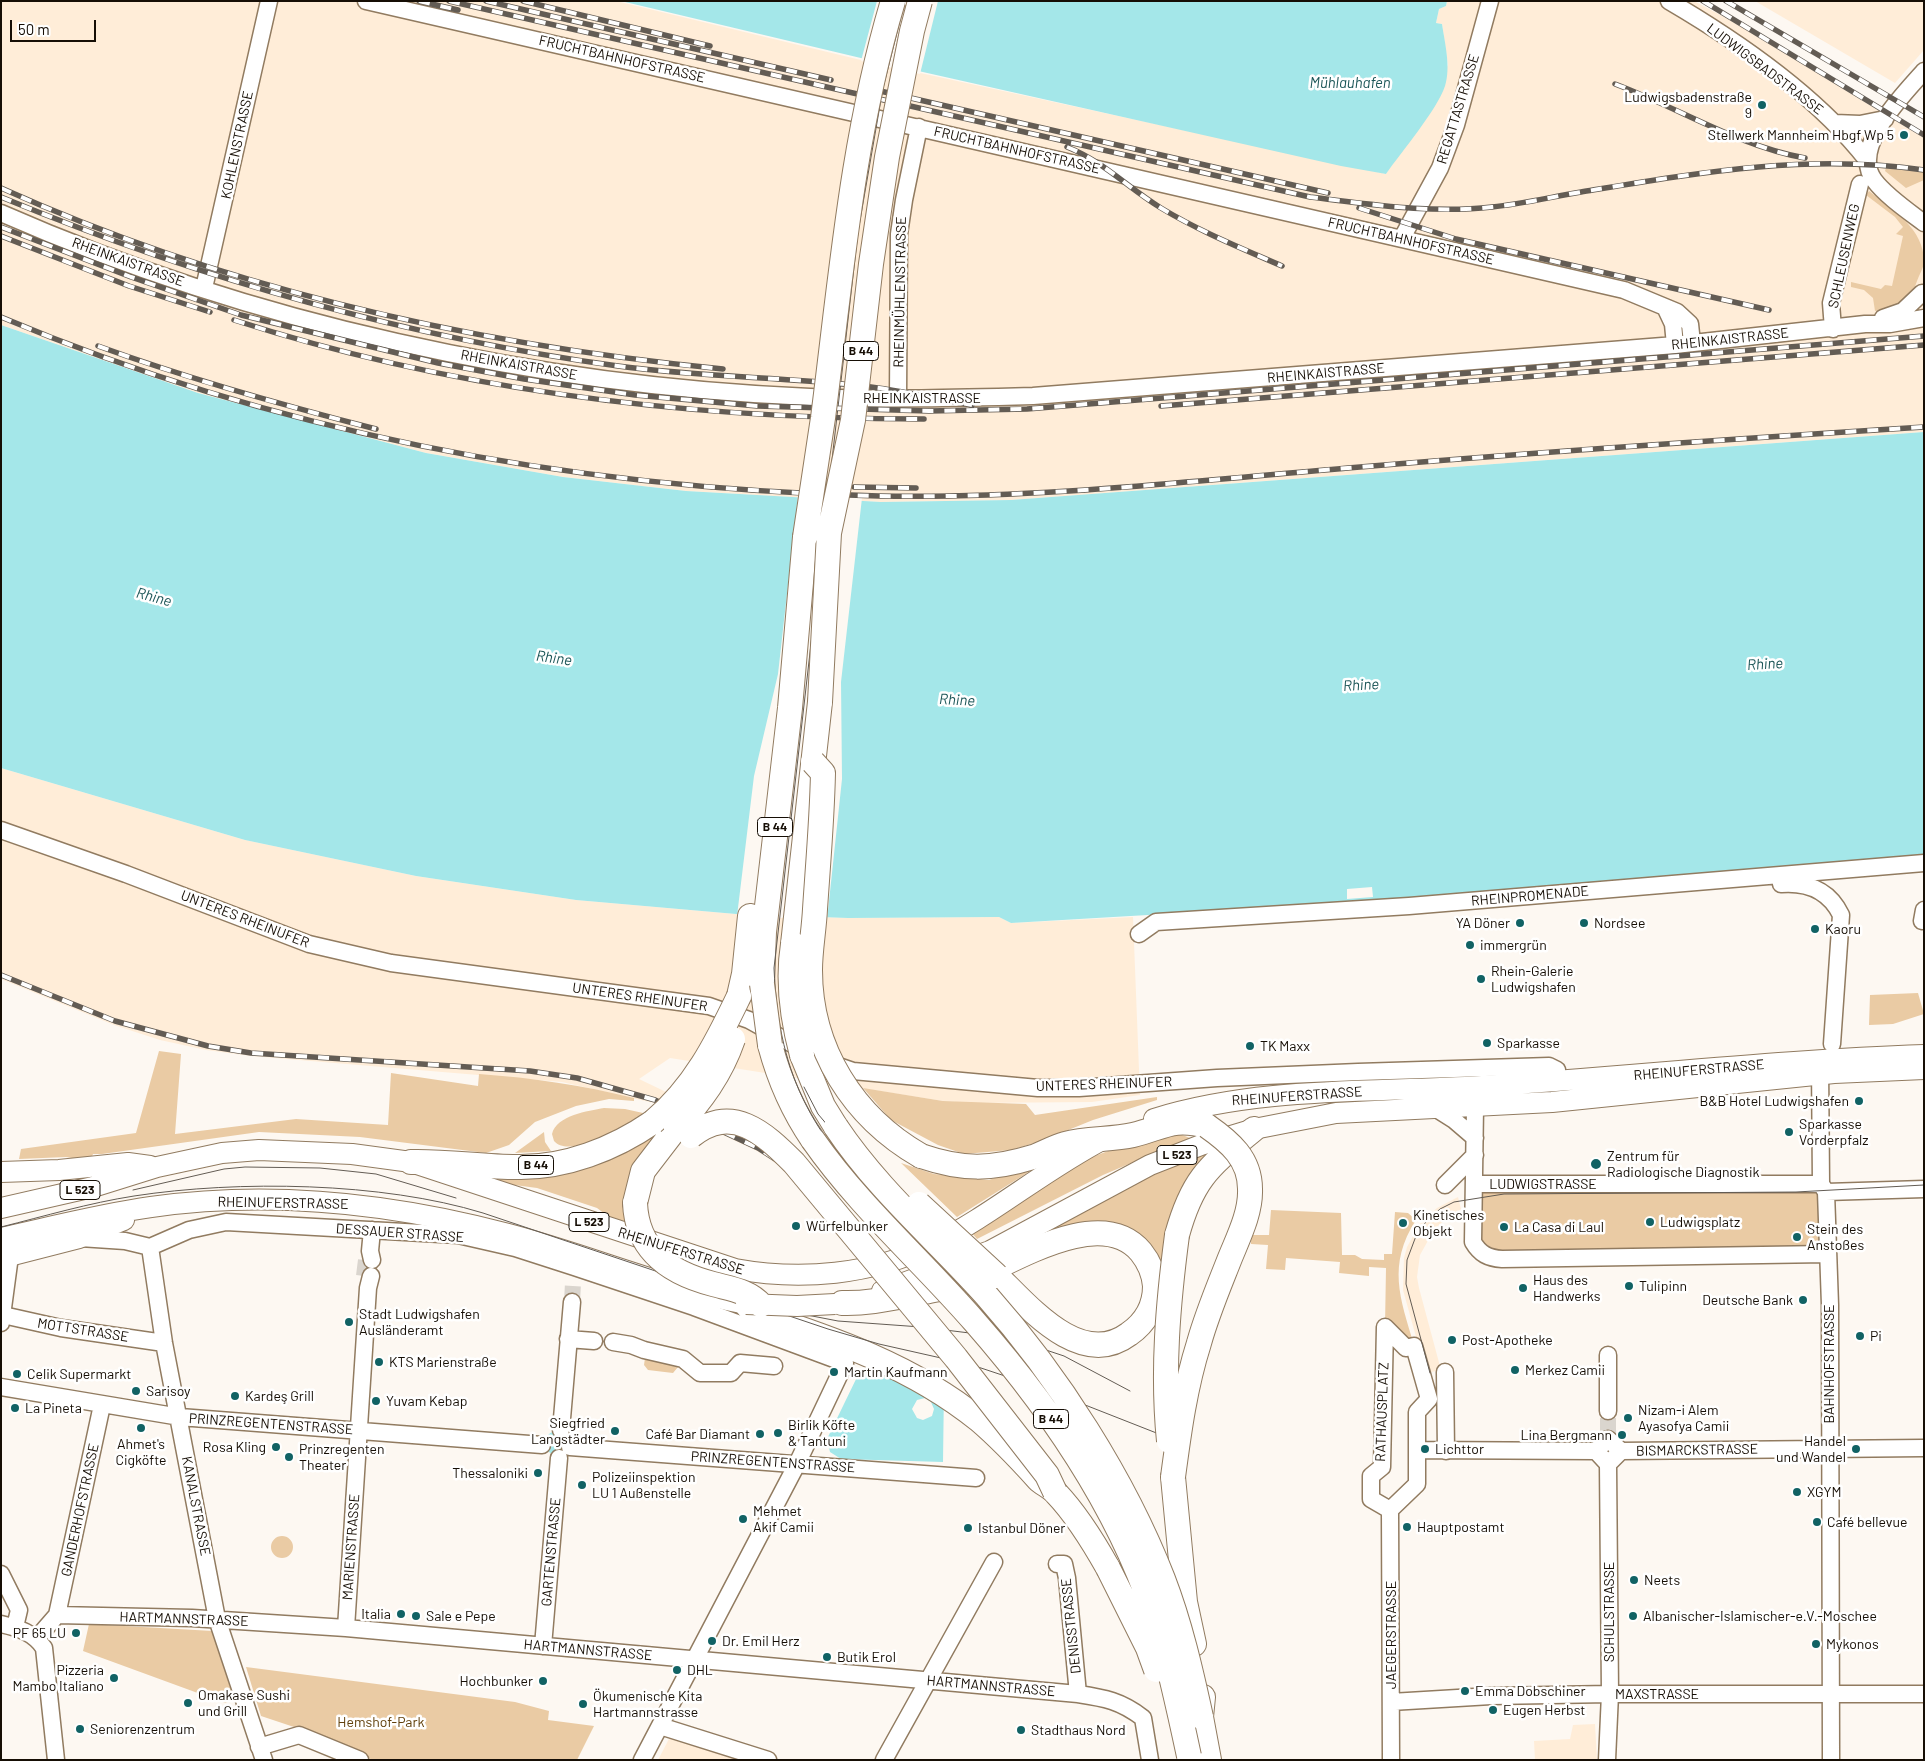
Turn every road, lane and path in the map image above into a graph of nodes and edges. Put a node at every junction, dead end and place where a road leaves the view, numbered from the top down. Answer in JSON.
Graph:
{"nodes":[{"id":1,"x":268,"y":1,"type":"edge"},
{"id":2,"x":366,"y":1,"type":"edge"},
{"id":3,"x":893,"y":1,"type":"edge"},
{"id":4,"x":920,"y":1,"type":"edge"},
{"id":5,"x":1490,"y":1,"type":"edge"},
{"id":6,"x":1669,"y":1,"type":"edge"},
{"id":7,"x":1924,"y":72,"type":"edge"},
{"id":8,"x":1885,"y":119,"type":"junction"},
{"id":9,"x":1835,"y":123,"type":"junction"},
{"id":10,"x":920,"y":127,"type":"junction"},
{"id":11,"x":1867,"y":160,"type":"junction"},
{"id":12,"x":1860,"y":184,"type":"dead end"},
{"id":13,"x":1,"y":213,"type":"edge"},
{"id":14,"x":1922,"y":225,"type":"edge"},
{"id":15,"x":1402,"y":238,"type":"junction"},
{"id":16,"x":204,"y":288,"type":"junction"},
{"id":17,"x":1923,"y":290,"type":"edge"},
{"id":18,"x":1665,"y":308,"type":"junction"},
{"id":19,"x":1924,"y":318,"type":"edge"},
{"id":20,"x":1865,"y":324,"type":"junction"},
{"id":21,"x":1833,"y":329,"type":"junction"},
{"id":22,"x":1692,"y":343,"type":"junction"},
{"id":23,"x":1675,"y":345,"type":"junction"},
{"id":24,"x":898,"y":398,"type":"junction"},
{"id":25,"x":789,"y":710,"type":"junction"},
{"id":26,"x":813,"y":762,"type":"junction"},
{"id":27,"x":1,"y":830,"type":"edge"},
{"id":28,"x":1924,"y":863,"type":"edge"},
{"id":29,"x":1757,"y":876,"type":"junction"},
{"id":30,"x":1139,"y":934,"type":"dead end"},
{"id":31,"x":739,"y":996,"type":"junction"},
{"id":32,"x":1832,"y":1044,"type":"dead end"},
{"id":33,"x":1924,"y":1055,"type":"edge"},
{"id":34,"x":1820,"y":1068,"type":"junction"},
{"id":35,"x":1924,"y":1069,"type":"edge"},
{"id":36,"x":1557,"y":1070,"type":"dead end"},
{"id":37,"x":1579,"y":1080,"type":"junction"},
{"id":38,"x":1475,"y":1107,"type":"junction"},
{"id":39,"x":1435,"y":1108,"type":"junction"},
{"id":40,"x":836,"y":1127,"type":"junction"},
{"id":41,"x":1254,"y":1129,"type":"junction"},
{"id":42,"x":684,"y":1132,"type":"junction"},
{"id":43,"x":1102,"y":1140,"type":"junction"},
{"id":44,"x":1475,"y":1147,"type":"junction"},
{"id":45,"x":411,"y":1162,"type":"junction"},
{"id":46,"x":157,"y":1167,"type":"junction"},
{"id":47,"x":1,"y":1172,"type":"edge"},
{"id":48,"x":1475,"y":1184,"type":"junction"},
{"id":49,"x":1444,"y":1185,"type":"dead end"},
{"id":50,"x":1823,"y":1188,"type":"junction"},
{"id":51,"x":1924,"y":1189,"type":"edge"},
{"id":52,"x":153,"y":1206,"type":"junction"},
{"id":53,"x":1,"y":1208,"type":"edge"},
{"id":54,"x":372,"y":1230,"type":"junction"},
{"id":55,"x":79,"y":1238,"type":"junction"},
{"id":56,"x":150,"y":1246,"type":"junction"},
{"id":57,"x":4,"y":1251,"type":"edge"},
{"id":58,"x":1827,"y":1254,"type":"junction"},
{"id":59,"x":574,"y":1267,"type":"junction"},
{"id":60,"x":573,"y":1284,"type":"tunnel mouth"},
{"id":61,"x":572,"y":1302,"type":"tunnel mouth"},
{"id":62,"x":838,"y":1303,"type":"junction"},
{"id":63,"x":753,"y":1305,"type":"junction"},
{"id":64,"x":2,"y":1319,"type":"edge"},
{"id":65,"x":569,"y":1334,"type":"junction"},
{"id":66,"x":594,"y":1341,"type":"dead end"},
{"id":67,"x":613,"y":1342,"type":"dead end"},
{"id":68,"x":164,"y":1343,"type":"junction"},
{"id":69,"x":1608,"y":1355,"type":"dead end"},
{"id":70,"x":774,"y":1366,"type":"dead end"},
{"id":71,"x":1425,"y":1385,"type":"junction"},
{"id":72,"x":1,"y":1387,"type":"edge"},
{"id":73,"x":102,"y":1405,"type":"junction"},
{"id":74,"x":1608,"y":1411,"type":"tunnel mouth"},
{"id":75,"x":180,"y":1417,"type":"junction"},
{"id":76,"x":359,"y":1430,"type":"junction"},
{"id":77,"x":561,"y":1430,"type":"junction"},
{"id":78,"x":542,"y":1445,"type":"junction"},
{"id":79,"x":1830,"y":1448,"type":"junction"},
{"id":80,"x":1924,"y":1448,"type":"edge"},
{"id":81,"x":1417,"y":1450,"type":"junction"},
{"id":82,"x":1446,"y":1451,"type":"junction"},
{"id":83,"x":1596,"y":1451,"type":"junction"},
{"id":84,"x":1621,"y":1451,"type":"junction"},
{"id":85,"x":564,"y":1452,"type":"junction"},
{"id":86,"x":797,"y":1464,"type":"junction"},
{"id":87,"x":1608,"y":1464,"type":"junction"},
{"id":88,"x":1173,"y":1477,"type":"junction"},
{"id":89,"x":976,"y":1478,"type":"dead end"},
{"id":90,"x":1056,"y":1492,"type":"junction"},
{"id":91,"x":1390,"y":1510,"type":"junction"},
{"id":92,"x":994,"y":1562,"type":"dead end"},
{"id":93,"x":1057,"y":1564,"type":"dead end"},
{"id":94,"x":1,"y":1574,"type":"edge"},
{"id":95,"x":57,"y":1615,"type":"junction"},
{"id":96,"x":217,"y":1619,"type":"junction"},
{"id":97,"x":8,"y":1626,"type":"edge"},
{"id":98,"x":346,"y":1628,"type":"junction"},
{"id":99,"x":37,"y":1638,"type":"junction"},
{"id":100,"x":543,"y":1646,"type":"junction"},
{"id":101,"x":695,"y":1660,"type":"junction"},
{"id":102,"x":929,"y":1680,"type":"junction"},
{"id":103,"x":1078,"y":1694,"type":"junction"},
{"id":104,"x":1610,"y":1694,"type":"junction"},
{"id":105,"x":1830,"y":1694,"type":"junction"},
{"id":106,"x":1924,"y":1694,"type":"edge"},
{"id":107,"x":1391,"y":1702,"type":"junction"},
{"id":108,"x":1201,"y":1717,"type":"junction"},
{"id":109,"x":660,"y":1726,"type":"junction"},
{"id":110,"x":262,"y":1753,"type":"edge"},
{"id":111,"x":1196,"y":1758,"type":"edge"},
{"id":112,"x":56,"y":1760,"type":"edge"},
{"id":113,"x":360,"y":1760,"type":"edge"},
{"id":114,"x":642,"y":1760,"type":"edge"},
{"id":115,"x":768,"y":1760,"type":"edge"},
{"id":116,"x":884,"y":1760,"type":"edge"},
{"id":117,"x":1150,"y":1760,"type":"edge"},
{"id":118,"x":1392,"y":1760,"type":"edge"},
{"id":119,"x":1607,"y":1760,"type":"edge"},
{"id":120,"x":1831,"y":1760,"type":"edge"}],
"edges":[{"from":1,"to":16,"type":"street","name":"KOHLENSTRASSE"},
{"from":2,"to":10,"type":"street","name":"FRUCHTBAHNHOFSTRASSE"},
{"from":3,"to":25,"type":"highway","number":"B 44","bridge":true},
{"from":4,"to":26,"type":"highway","number":"B 44","bridge":true},
{"from":5,"to":15,"type":"street","name":"REGATTASTRASSE"},
{"from":6,"to":9,"type":"street","name":"LUDWIGSBADSTRASSE"},
{"from":7,"to":8,"type":"street"},
{"from":8,"to":9,"type":"street","name":"LUDWIGSBADSTRASSE"},
{"from":8,"to":11,"type":"street"},
{"from":9,"to":11,"type":"street","name":"LUDWIGSBADSTRASSE"},
{"from":10,"to":15,"type":"street","name":"FRUCHTBAHNHOFSTRASSE"},
{"from":10,"to":24,"type":"street","name":"RHEINMÜHLENSTRASSE"},
{"from":11,"to":14,"type":"street"},
{"from":12,"to":21,"type":"street","name":"SCHLEUSENWEG"},
{"from":13,"to":16,"type":"street","name":"RHEINKAISTRASSE"},
{"from":15,"to":18,"type":"street","name":"FRUCHTBAHNHOFSTRASSE"},
{"from":16,"to":24,"type":"street","name":"RHEINKAISTRASSE"},
{"from":17,"to":20,"type":"street","name":"RHEINKAISTRASSE"},
{"from":18,"to":22,"type":"street","name":"FRUCHTBAHNHOFSTRASSE"},
{"from":18,"to":23,"type":"street"},
{"from":19,"to":20,"type":"street","name":"RHEINKAISTRASSE"},
{"from":20,"to":21,"type":"street","name":"RHEINKAISTRASSE"},
{"from":21,"to":22,"type":"street","name":"RHEINKAISTRASSE"},
{"from":22,"to":23,"type":"street","name":"RHEINKAISTRASSE"},
{"from":23,"to":24,"type":"street","name":"RHEINKAISTRASSE"},
{"from":25,"to":31,"type":"highway"},
{"from":25,"to":111,"type":"highway","number":"B 44","bridge":true},
{"from":26,"to":40,"type":"highway","number":"B 44","bridge":true},
{"from":26,"to":43,"type":"highway","bridge":true},
{"from":27,"to":36,"type":"street","name":"UNTERES RHEINUFER"},
{"from":28,"to":29,"type":"street","name":"RHEINPROMENADE"},
{"from":29,"to":30,"type":"street","name":"RHEINPROMENADE"},
{"from":29,"to":32,"type":"street"},
{"from":31,"to":42,"type":"highway","bridge":true},
{"from":31,"to":45,"type":"highway","number":"B 44","bridge":true},
{"from":33,"to":34,"type":"main road","number":"L 523"},
{"from":34,"to":35,"type":"main road","number":"L 523"},
{"from":34,"to":37,"type":"main road","name":"RHEINUFERSTRASSE","number":"L 523"},
{"from":34,"to":38,"type":"main road","name":"RHEINUFERSTRASSE","number":"L 523"},
{"from":34,"to":50,"type":"street","name":"BAHNHOFSTRASSE"},
{"from":37,"to":38,"type":"street","name":"RHEINUFERSTRASSE"},
{"from":37,"to":43,"type":"main road","name":"RHEINUFERSTRASSE","number":"L 523"},
{"from":38,"to":39,"type":"main road","name":"RHEINUFERSTRASSE","number":"L 523"},
{"from":38,"to":44,"type":"street","name":"LUDWIGSTRASSE"},
{"from":39,"to":41,"type":"main road","name":"RHEINUFERSTRASSE","number":"L 523"},
{"from":39,"to":44,"type":"street"},
{"from":40,"to":62,"type":"highway","bridge":true},
{"from":40,"to":108,"type":"highway","number":"B 44","bridge":true},
{"from":41,"to":62,"type":"main road","name":"RHEINUFERSTRASSE","number":"L 523"},
{"from":41,"to":88,"type":"highway","bridge":true},
{"from":42,"to":63,"type":"highway","bridge":true},
{"from":42,"to":90,"type":"highway","number":"B 44","bridge":true},
{"from":43,"to":45,"type":"main road","name":"RHEINUFERSTRASSE","number":"L 523"},
{"from":43,"to":88,"type":"highway","bridge":true},
{"from":44,"to":48,"type":"street","name":"LUDWIGSTRASSE"},
{"from":44,"to":49,"type":"street"},
{"from":45,"to":46,"type":"main road","name":"RHEINUFERSTRASSE","number":"L 523"},
{"from":46,"to":47,"type":"main road"},
{"from":46,"to":53,"type":"main road","name":"RHEINUFERSTRASSE","number":"L 523"},
{"from":48,"to":50,"type":"street","name":"LUDWIGSTRASSE"},
{"from":48,"to":58,"type":"street"},
{"from":50,"to":51,"type":"street","name":"LUDWIGSTRASSE"},
{"from":50,"to":58,"type":"street","name":"BAHNHOFSTRASSE"},
{"from":52,"to":55,"type":"main road"},
{"from":52,"to":57,"type":"main road","name":"RHEINUFERSTRASSE","number":"L 523"},
{"from":52,"to":63,"type":"main road","name":"RHEINUFERSTRASSE","number":"L 523"},
{"from":54,"to":56,"type":"street","name":"DESSAUER STRASSE"},
{"from":54,"to":59,"type":"street","name":"DESSAUER STRASSE"},
{"from":54,"to":76,"type":"street","name":"MARIENSTRASSE"},
{"from":55,"to":56,"type":"street"},
{"from":55,"to":57,"type":"main road"},
{"from":56,"to":68,"type":"street","name":"KANALSTRASSE"},
{"from":57,"to":64,"type":"street","name":"MOTTSTRASSE"},
{"from":58,"to":79,"type":"street","name":"BAHNHOFSTRASSE"},
{"from":59,"to":60,"type":"street"},
{"from":59,"to":86,"type":"street","name":"DESSAUER STRASSE"},
{"from":61,"to":65,"type":"street"},
{"from":62,"to":63,"type":"main road","name":"RHEINUFERSTRASSE","number":"L 523","bridge":true},
{"from":63,"to":90,"type":"highway"},
{"from":64,"to":68,"type":"street","name":"MOTTSTRASSE"},
{"from":65,"to":66,"type":"street"},
{"from":65,"to":77,"type":"street"},
{"from":67,"to":70,"type":"street"},
{"from":68,"to":75,"type":"street","name":"KANALSTRASSE"},
{"from":69,"to":74,"type":"street"},
{"from":71,"to":81,"type":"street","name":"RATHAUSPLATZ"},
{"from":71,"to":82,"type":"street"},
{"from":71,"to":91,"type":"street","name":"RATHAUSPLATZ"},
{"from":72,"to":73,"type":"street","name":"PRINZREGENTENSTRASSE"},
{"from":73,"to":75,"type":"street","name":"PRINZREGENTENSTRASSE"},
{"from":73,"to":95,"type":"street","name":"GANDERHOFSTRASSE"},
{"from":75,"to":76,"type":"street","name":"PRINZREGENTENSTRASSE"},
{"from":75,"to":96,"type":"street","name":"KANALSTRASSE"},
{"from":76,"to":78,"type":"street","name":"PRINZREGENTENSTRASSE"},
{"from":76,"to":98,"type":"street","name":"MARIENSTRASSE"},
{"from":77,"to":78,"type":"street"},
{"from":77,"to":85,"type":"street"},
{"from":78,"to":85,"type":"street"},
{"from":79,"to":80,"type":"street","name":"BISMARCKSTRASSE"},
{"from":79,"to":84,"type":"street","name":"BISMARCKSTRASSE"},
{"from":79,"to":105,"type":"street","name":"BAHNHOFSTRASSE"},
{"from":81,"to":82,"type":"street"},
{"from":81,"to":91,"type":"street","name":"RATHAUSPLATZ"},
{"from":82,"to":83,"type":"street"},
{"from":83,"to":84,"type":"street","name":"BISMARCKSTRASSE"},
{"from":83,"to":87,"type":"street"},
{"from":84,"to":87,"type":"street","name":"BISMARCKSTRASSE"},
{"from":85,"to":86,"type":"street","name":"PRINZREGENTENSTRASSE"},
{"from":85,"to":100,"type":"street","name":"GARTENSTRASSE"},
{"from":86,"to":89,"type":"street","name":"PRINZREGENTENSTRASSE"},
{"from":86,"to":101,"type":"street"},
{"from":87,"to":104,"type":"street","name":"SCHULSTRASSE"},
{"from":88,"to":108,"type":"highway","number":"B 44","bridge":true},
{"from":90,"to":111,"type":"highway","bridge":true},
{"from":91,"to":107,"type":"street","name":"JAEGERSTRASSE"},
{"from":92,"to":102,"type":"street"},
{"from":93,"to":103,"type":"street","name":"DENISSTRASSE"},
{"from":94,"to":97,"type":"street"},
{"from":95,"to":96,"type":"street","name":"HARTMANNSTRASSE"},
{"from":95,"to":99,"type":"street"},
{"from":96,"to":98,"type":"street","name":"HARTMANNSTRASSE"},
{"from":96,"to":110,"type":"street","name":"KANALSTRASSE"},
{"from":97,"to":99,"type":"street"},
{"from":98,"to":100,"type":"street","name":"HARTMANNSTRASSE"},
{"from":99,"to":112,"type":"street"},
{"from":100,"to":101,"type":"street","name":"HARTMANNSTRASSE"},
{"from":101,"to":102,"type":"street","name":"HARTMANNSTRASSE"},
{"from":101,"to":109,"type":"street"},
{"from":102,"to":103,"type":"street","name":"HARTMANNSTRASSE"},
{"from":102,"to":116,"type":"street"},
{"from":103,"to":117,"type":"street","name":"HARTMANNSTRASSE"},
{"from":104,"to":105,"type":"street","name":"MAXSTRASSE"},
{"from":104,"to":107,"type":"street","name":"MAXSTRASSE"},
{"from":104,"to":119,"type":"street","name":"SCHULSTRASSE"},
{"from":105,"to":106,"type":"street","name":"MAXSTRASSE"},
{"from":105,"to":120,"type":"street","name":"BAHNHOFSTRASSE"},
{"from":107,"to":118,"type":"street","name":"JAEGERSTRASSE"},
{"from":108,"to":111,"type":"highway","number":"B 44"},
{"from":109,"to":114,"type":"street"},
{"from":109,"to":115,"type":"street"},
{"from":110,"to":113,"type":"street"}]}
